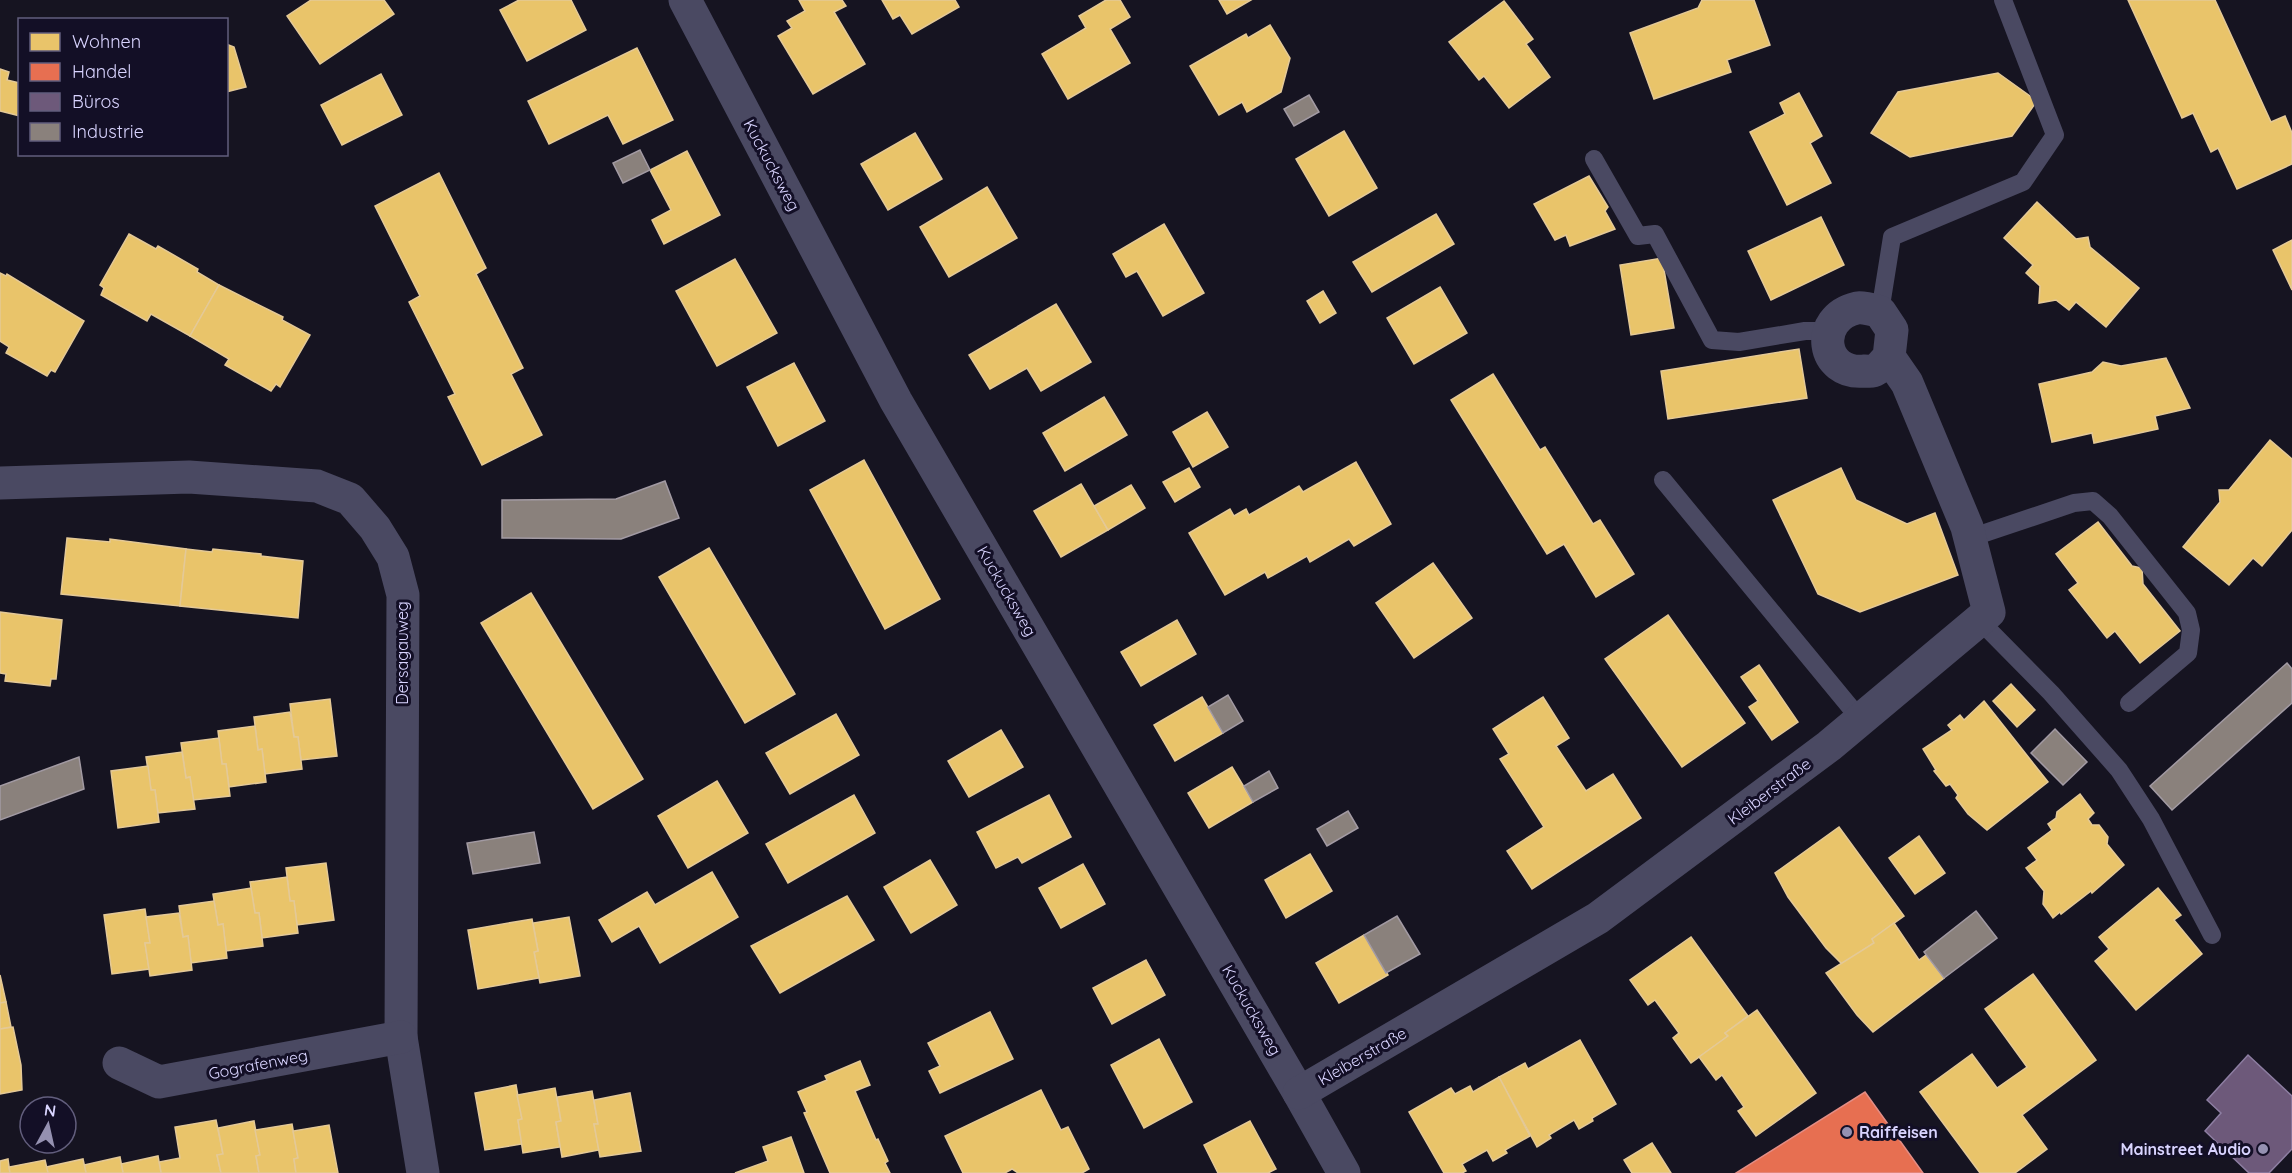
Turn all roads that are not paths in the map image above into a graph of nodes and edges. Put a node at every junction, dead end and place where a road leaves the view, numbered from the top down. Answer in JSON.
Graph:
{"nodes":[{"id":1,"x":685,"y":0,"type":"edge"},
{"id":2,"x":2003,"y":0,"type":"edge"},
{"id":3,"x":1594,"y":159,"type":"dead end"},
{"id":4,"x":1880,"y":312,"type":"junction"},
{"id":5,"x":1829,"y":331,"type":"junction"},
{"id":6,"x":1889,"y":357,"type":"junction"},
{"id":7,"x":1663,"y":480,"type":"dead end"},
{"id":8,"x":0,"y":483,"type":"edge"},
{"id":9,"x":1970,"y":538,"type":"junction"},
{"id":10,"x":1979,"y":620,"type":"junction"},
{"id":11,"x":2129,"y":703,"type":"dead end"},
{"id":12,"x":1860,"y":719,"type":"junction"},
{"id":13,"x":2212,"y":935,"type":"dead end"},
{"id":14,"x":401,"y":1037,"type":"junction"},
{"id":15,"x":119,"y":1063,"type":"dead end"},
{"id":16,"x":1299,"y":1093,"type":"junction"},
{"id":17,"x":423,"y":1173,"type":"edge"},
{"id":18,"x":1344,"y":1173,"type":"edge"}],
"edges":[{"from":1,"to":16,"type":"street","name":"Kuckucksweg"},
{"from":2,"to":4,"type":"lane"},
{"from":3,"to":5,"type":"lane"},
{"from":4,"to":5,"type":"street"},
{"from":4,"to":6,"type":"street"},
{"from":5,"to":6,"type":"street"},
{"from":6,"to":9,"type":"street"},
{"from":7,"to":12,"type":"lane"},
{"from":8,"to":14,"type":"street","name":"Dersagauweg"},
{"from":9,"to":10,"type":"street"},
{"from":9,"to":11,"type":"lane"},
{"from":10,"to":12,"type":"street","name":"Kleiberstraße"},
{"from":10,"to":13,"type":"lane"},
{"from":12,"to":16,"type":"street","name":"Kleiberstraße"},
{"from":14,"to":15,"type":"street","name":"Gografenweg"},
{"from":14,"to":17,"type":"street","name":"Dersagauweg"},
{"from":16,"to":18,"type":"street","name":"Kuckucksweg"}]}
